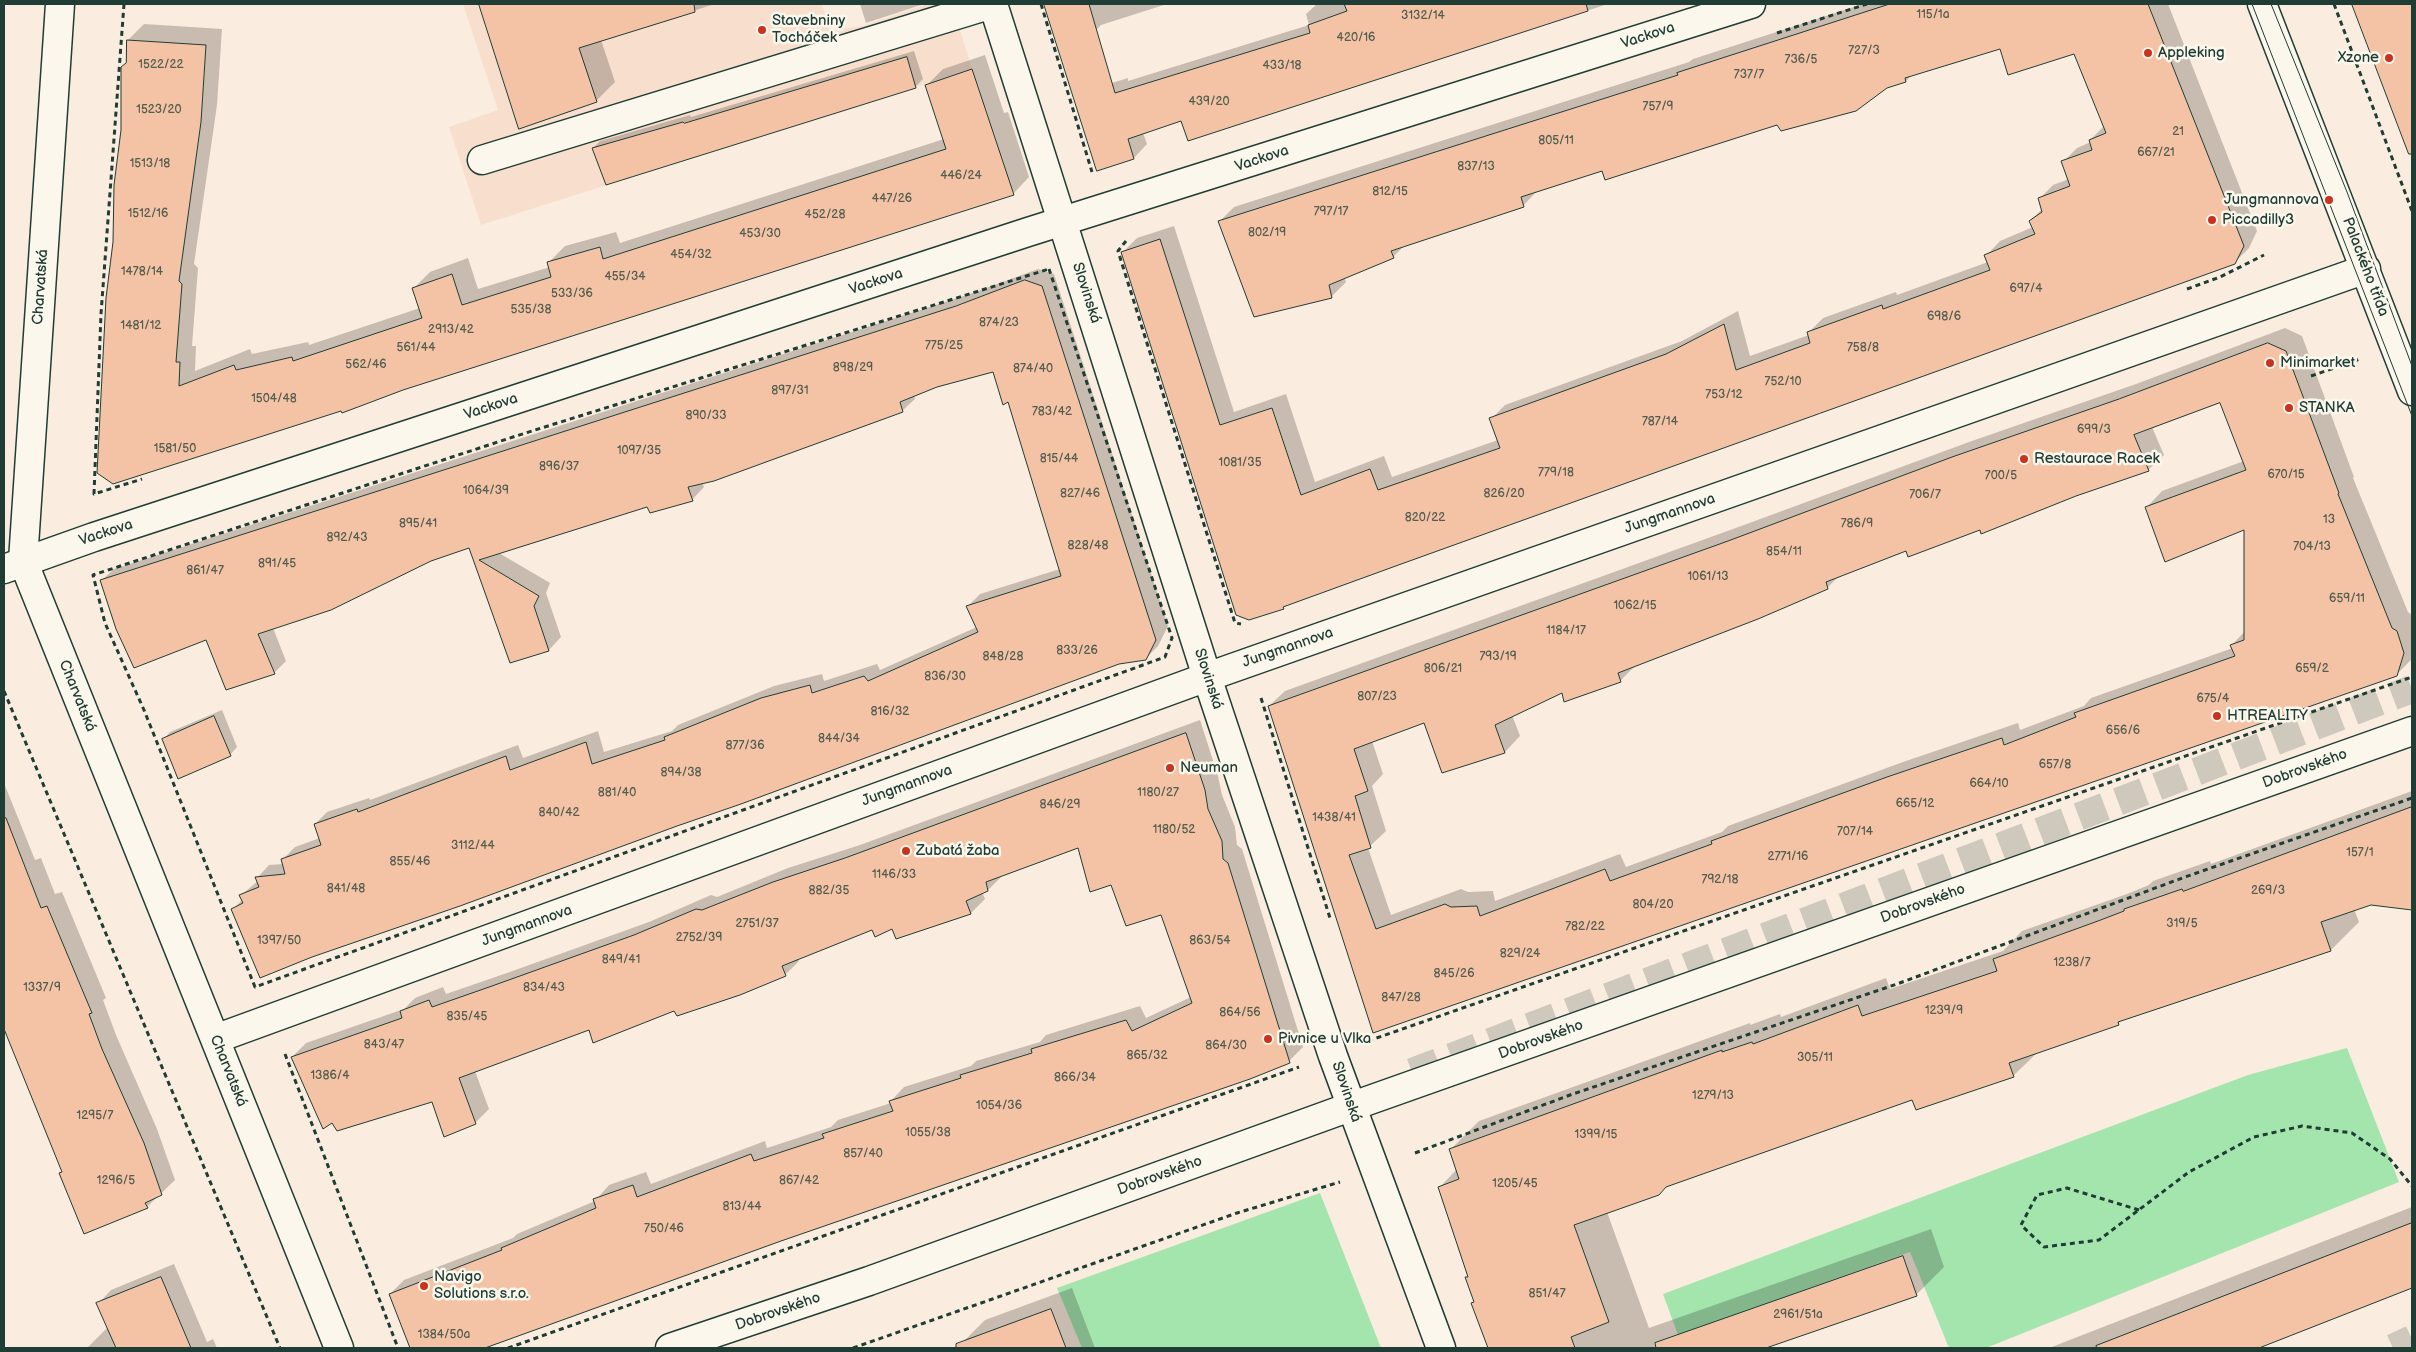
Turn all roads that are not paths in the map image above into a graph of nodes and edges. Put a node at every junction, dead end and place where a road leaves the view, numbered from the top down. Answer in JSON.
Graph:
{"nodes":[{"id":1,"x":60,"y":4,"type":"edge"},
{"id":2,"x":992,"y":4,"type":"edge"},
{"id":3,"x":1750,"y":4,"type":"edge"},
{"id":4,"x":2262,"y":4,"type":"edge"},
{"id":5,"x":482,"y":160,"type":"dead end"},
{"id":6,"x":1062,"y":221,"type":"junction"},
{"id":7,"x":2366,"y":269,"type":"junction"},
{"id":8,"x":2412,"y":391,"type":"edge"},
{"id":9,"x":13,"y":564,"type":"edge"},
{"id":10,"x":1207,"y":677,"type":"junction"},
{"id":11,"x":2412,"y":730,"type":"edge"},
{"id":12,"x":215,"y":1040,"type":"junction"},
{"id":13,"x":1350,"y":1108,"type":"junction"},
{"id":14,"x":339,"y":1348,"type":"edge"},
{"id":15,"x":670,"y":1348,"type":"edge"},
{"id":16,"x":1441,"y":1348,"type":"edge"}],
"edges":[{"from":1,"to":9,"type":"street","name":"Charvatská"},
{"from":2,"to":5,"type":"street"},
{"from":2,"to":6,"type":"street","name":"Slovinská"},
{"from":3,"to":6,"type":"street","name":"Vackova"},
{"from":4,"to":7,"type":"street","name":"Palackého třída"},
{"from":6,"to":9,"type":"street","name":"Vackova"},
{"from":6,"to":10,"type":"street","name":"Slovinská"},
{"from":7,"to":8,"type":"street","name":"Palackého třída"},
{"from":7,"to":10,"type":"street","name":"Jungmannova"},
{"from":9,"to":12,"type":"street","name":"Charvatská"},
{"from":10,"to":12,"type":"street","name":"Jungmannova"},
{"from":10,"to":13,"type":"street","name":"Slovinská"},
{"from":11,"to":13,"type":"street","name":"Dobrovského"},
{"from":12,"to":14,"type":"street","name":"Charvatská"},
{"from":13,"to":15,"type":"street","name":"Dobrovského"},
{"from":13,"to":16,"type":"street","name":"Slovinská"}]}
